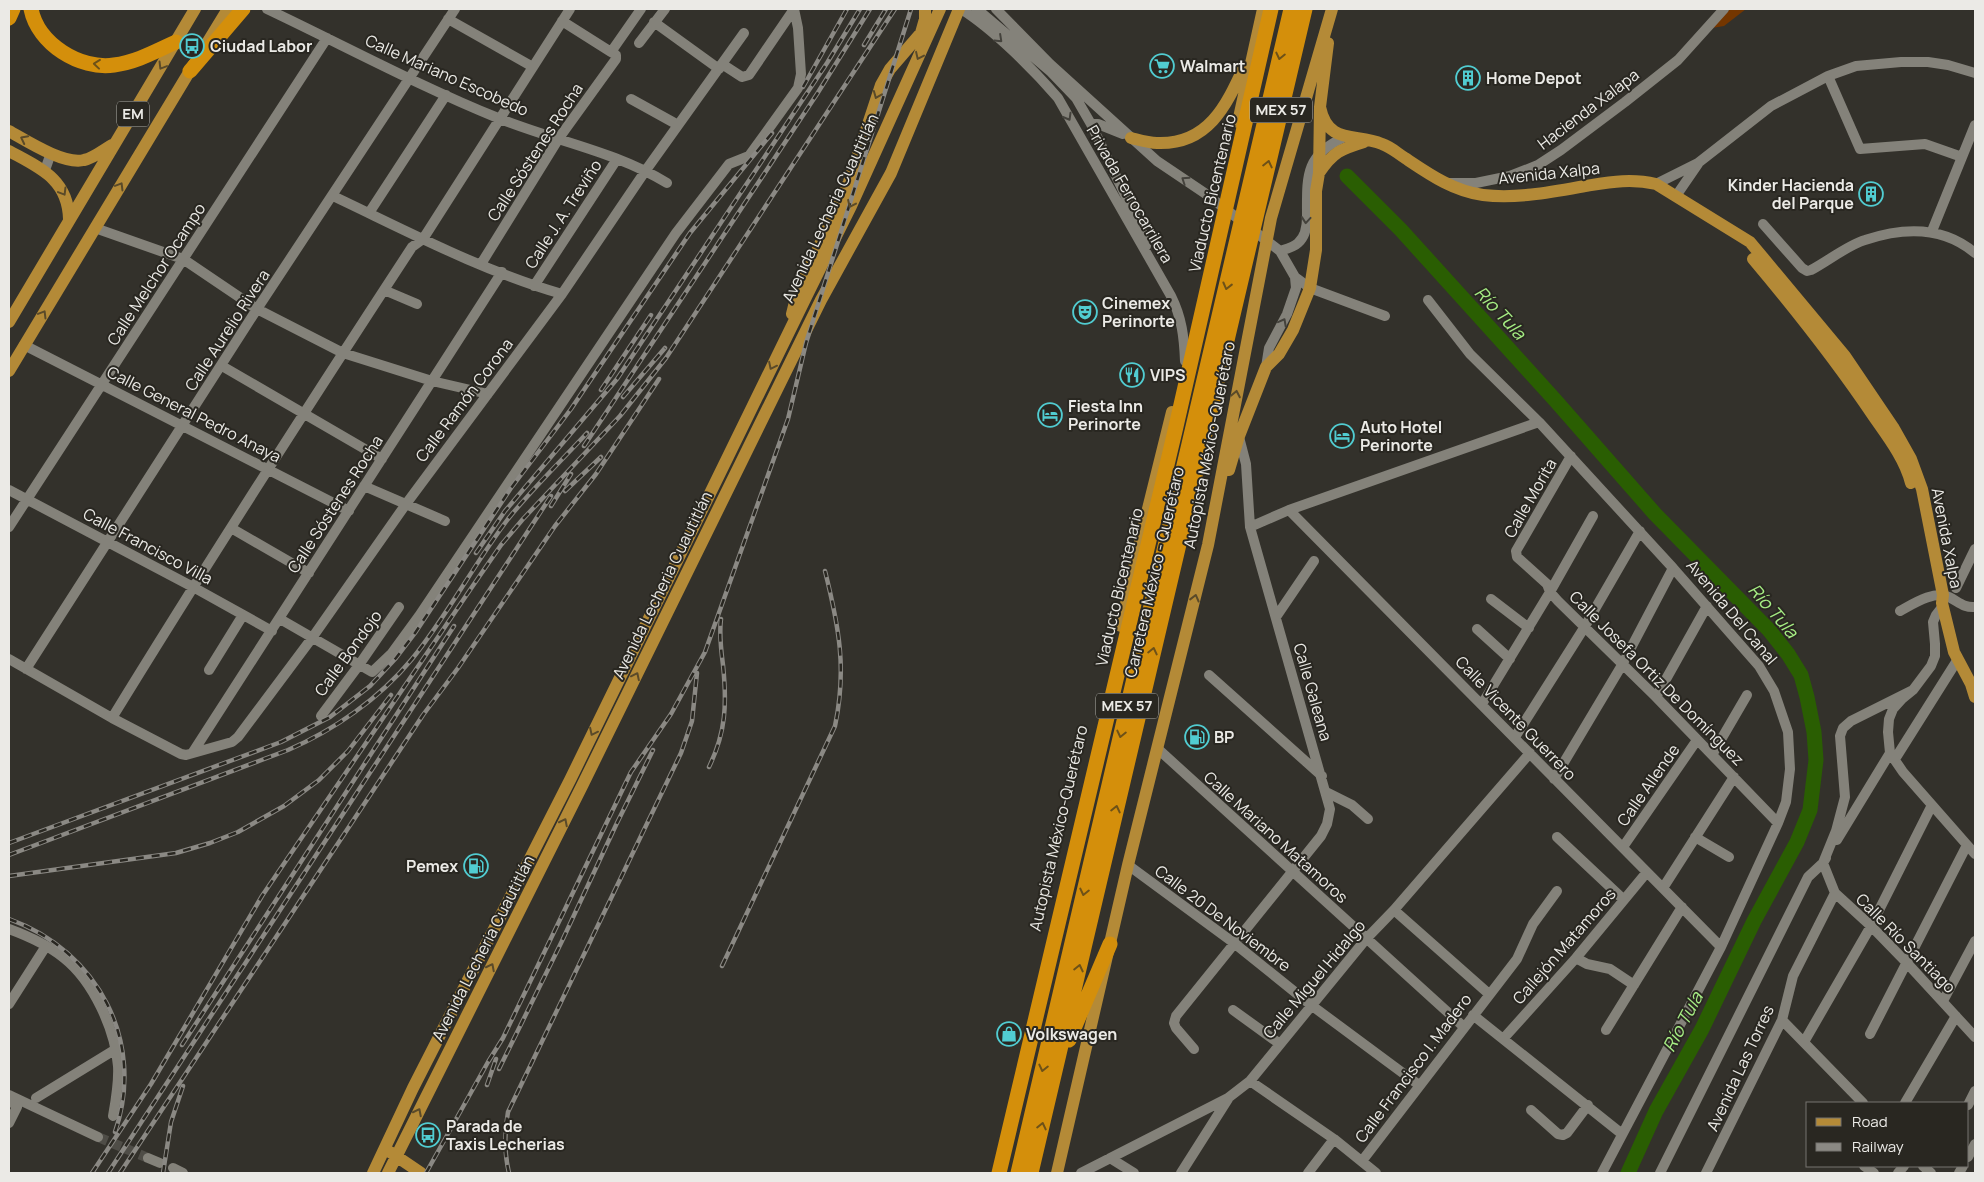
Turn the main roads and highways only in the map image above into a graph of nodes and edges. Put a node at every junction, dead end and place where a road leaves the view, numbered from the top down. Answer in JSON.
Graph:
{"nodes":[{"id":1,"x":13,"y":9,"type":"edge"},
{"id":2,"x":31,"y":9,"type":"edge"},
{"id":3,"x":195,"y":9,"type":"edge"},
{"id":4,"x":243,"y":9,"type":"edge"},
{"id":5,"x":925,"y":9,"type":"edge"},
{"id":6,"x":940,"y":9,"type":"edge"},
{"id":7,"x":960,"y":9,"type":"edge"},
{"id":8,"x":1263,"y":9,"type":"edge"},
{"id":9,"x":1271,"y":9,"type":"edge"},
{"id":10,"x":1291,"y":9,"type":"edge"},
{"id":11,"x":1305,"y":9,"type":"edge"},
{"id":12,"x":1333,"y":9,"type":"edge"},
{"id":13,"x":229,"y":16,"type":"edge"},
{"id":14,"x":9,"y":18,"type":"edge"},
{"id":15,"x":176,"y":42,"type":"junction"},
{"id":16,"x":1254,"y":47,"type":"junction"},
{"id":17,"x":190,"y":71,"type":"joint"},
{"id":18,"x":1320,"y":107,"type":"junction"},
{"id":19,"x":9,"y":132,"type":"edge"},
{"id":20,"x":1131,"y":138,"type":"road end"},
{"id":21,"x":1367,"y":141,"type":"junction"},
{"id":22,"x":116,"y":142,"type":"junction"},
{"id":23,"x":9,"y":151,"type":"edge"},
{"id":24,"x":1319,"y":173,"type":"junction"},
{"id":25,"x":1257,"y":213,"type":"junction"},
{"id":26,"x":69,"y":219,"type":"junction"},
{"id":27,"x":1244,"y":240,"type":"junction"},
{"id":28,"x":9,"y":322,"type":"edge"},
{"id":29,"x":788,"y":333,"type":"junction"},
{"id":30,"x":9,"y":371,"type":"edge"},
{"id":31,"x":1188,"y":446,"type":"junction"},
{"id":32,"x":1208,"y":545,"type":"junction"},
{"id":33,"x":1121,"y":626,"type":"junction"},
{"id":34,"x":1973,"y":686,"type":"edge"},
{"id":35,"x":1975,"y":697,"type":"edge"},
{"id":36,"x":570,"y":780,"type":"junction"},
{"id":37,"x":582,"y":786,"type":"junction"},
{"id":38,"x":1081,"y":815,"type":"junction"},
{"id":39,"x":1110,"y":944,"type":"junction"},
{"id":40,"x":1062,"y":987,"type":"junction"},
{"id":41,"x":1053,"y":1078,"type":"junction"},
{"id":42,"x":385,"y":1149,"type":"junction"},
{"id":43,"x":397,"y":1156,"type":"junction"},
{"id":44,"x":373,"y":1173,"type":"edge"},
{"id":45,"x":388,"y":1173,"type":"edge"},
{"id":46,"x":421,"y":1173,"type":"edge"},
{"id":47,"x":992,"y":1173,"type":"edge"},
{"id":48,"x":999,"y":1173,"type":"edge"},
{"id":49,"x":1018,"y":1173,"type":"edge"},
{"id":50,"x":1031,"y":1173,"type":"edge"},
{"id":51,"x":1057,"y":1173,"type":"edge"}],
"edges":[{"from":1,"to":14,"type":"highway"},
{"from":15,"to":2,"type":"highway","one_way":true},
{"from":3,"to":15,"type":"main road","number":"EM"},
{"from":4,"to":13,"type":"highway"},
{"from":5,"to":29,"type":"main road","one_way":true},
{"from":6,"to":29,"type":"main road","name":"Avenida Lecheria Cuautitlán","one_way":true},
{"from":37,"to":7,"type":"main road","name":"Avenida Lecheria Cuautitlán","one_way":true},
{"from":8,"to":16,"type":"main road"},
{"from":9,"to":38,"type":"highway","name":"Viaducto Bicentenario"},
{"from":10,"to":25,"type":"highway","name":"Carretera México - Querétaro","number":"MEX 57","one_way":true},
{"from":25,"to":11,"type":"highway","name":"Carretera México - Querétaro","number":"MEX 57","one_way":true},
{"from":12,"to":18,"type":"main road"},
{"from":12,"to":25,"type":"main road","name":"Autopista México-Querétaro"},
{"from":13,"to":17,"type":"highway"},
{"from":15,"to":22,"type":"main road","number":"EM","one_way":true},
{"from":16,"to":20,"type":"main road"},
{"from":16,"to":33,"type":"main road","name":"Autopista México-Querétaro"},
{"from":30,"to":17,"type":"main road","number":"EM","one_way":true},
{"from":18,"to":21,"type":"main road","name":"Avenida Xalpa"},
{"from":18,"to":24,"type":"main road"},
{"from":22,"to":19,"type":"main road","one_way":true},
{"from":21,"to":24,"type":"main road"},
{"from":21,"to":34,"type":"main road","name":"Avenida Xalpa"},
{"from":22,"to":26,"type":"main road","number":"EM"},
{"from":23,"to":26,"type":"main road","one_way":true},
{"from":24,"to":32,"type":"main road"},
{"from":25,"to":27,"type":"highway","name":"Carretera México - Querétaro","number":"MEX 57"},
{"from":32,"to":25,"type":"main road","name":"Autopista México-Querétaro","one_way":true},
{"from":26,"to":28,"type":"main road","number":"EM"},
{"from":27,"to":31,"type":"highway","name":"Carretera México - Querétaro","number":"MEX 57","one_way":true},
{"from":41,"to":27,"type":"highway","name":"Carretera México - Querétaro","number":"MEX 57","one_way":true},
{"from":29,"to":36,"type":"main road","name":"Avenida Lecheria Cuautitlán","one_way":true},
{"from":31,"to":33,"type":"highway"},
{"from":31,"to":40,"type":"highway","name":"Carretera México - Querétaro","number":"MEX 57","one_way":true},
{"from":39,"to":32,"type":"main road","name":"Autopista México-Querétaro","one_way":true},
{"from":33,"to":38,"type":"main road","name":"Autopista México-Querétaro"},
{"from":34,"to":35,"type":"main road","name":"Avenida Xalpa"},
{"from":36,"to":37,"type":"main road"},
{"from":36,"to":42,"type":"main road","name":"Avenida Lecheria Cuautitlán"},
{"from":43,"to":37,"type":"main road","name":"Avenida Lecheria Cuautitlán","one_way":true},
{"from":38,"to":40,"type":"highway"},
{"from":38,"to":47,"type":"main road","name":"Autopista México-Querétaro"},
{"from":38,"to":48,"type":"highway","name":"Viaducto Bicentenario"},
{"from":39,"to":41,"type":"highway"},
{"from":39,"to":51,"type":"main road","name":"Autopista México-Querétaro"},
{"from":40,"to":49,"type":"highway","name":"Carretera México - Querétaro","number":"MEX 57","one_way":true},
{"from":50,"to":41,"type":"highway","name":"Carretera México - Querétaro","number":"MEX 57","one_way":true},
{"from":42,"to":43,"type":"main road"},
{"from":42,"to":44,"type":"main road","name":"Avenida Lecheria Cuautitlán"},
{"from":43,"to":45,"type":"main road","name":"Avenida Lecheria Cuautitlán"},
{"from":43,"to":46,"type":"main road"}]}
